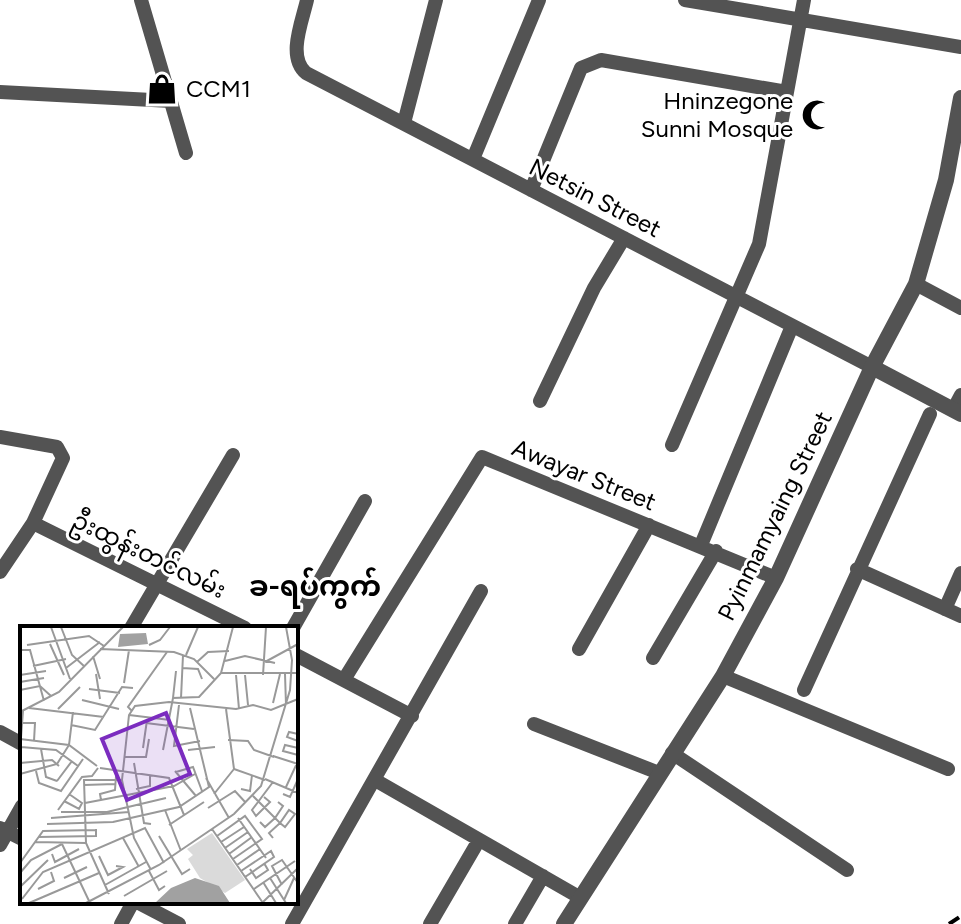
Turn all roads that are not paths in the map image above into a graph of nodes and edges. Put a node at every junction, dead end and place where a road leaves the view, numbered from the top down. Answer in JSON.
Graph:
{"nodes":[{"id":1,"x":141,"y":0,"type":"edge"},
{"id":2,"x":307,"y":0,"type":"edge"},
{"id":3,"x":436,"y":0,"type":"edge"},
{"id":4,"x":539,"y":0,"type":"edge"},
{"id":5,"x":685,"y":0,"type":"edge"},
{"id":6,"x":804,"y":0,"type":"edge"},
{"id":7,"x":800,"y":22,"type":"junction"},
{"id":8,"x":961,"y":47,"type":"edge"},
{"id":9,"x":0,"y":92,"type":"edge"},
{"id":10,"x":787,"y":92,"type":"junction"},
{"id":11,"x":961,"y":98,"type":"edge"},
{"id":12,"x":171,"y":101,"type":"junction"},
{"id":13,"x":404,"y":123,"type":"junction"},
{"id":14,"x":186,"y":153,"type":"dead end"},
{"id":15,"x":473,"y":159,"type":"junction"},
{"id":16,"x":531,"y":190,"type":"junction"},
{"id":17,"x":624,"y":238,"type":"junction"},
{"id":18,"x":916,"y":284,"type":"junction"},
{"id":19,"x":736,"y":296,"type":"junction"},
{"id":20,"x":961,"y":308,"type":"edge"},
{"id":21,"x":792,"y":326,"type":"junction"},
{"id":22,"x":872,"y":367,"type":"junction"},
{"id":23,"x":540,"y":401,"type":"dead end"},
{"id":24,"x":958,"y":406,"type":"edge"},
{"id":25,"x":930,"y":414,"type":"dead end"},
{"id":26,"x":0,"y":437,"type":"edge"},
{"id":27,"x":672,"y":445,"type":"dead end"},
{"id":28,"x":233,"y":455,"type":"dead end"},
{"id":29,"x":365,"y":501,"type":"dead end"},
{"id":30,"x":33,"y":523,"type":"junction"},
{"id":31,"x":649,"y":525,"type":"junction"},
{"id":32,"x":701,"y":545,"type":"junction"},
{"id":33,"x":716,"y":551,"type":"junction"},
{"id":34,"x":857,"y":569,"type":"junction"},
{"id":35,"x":0,"y":572,"type":"edge"},
{"id":36,"x":961,"y":573,"type":"edge"},
{"id":37,"x":776,"y":578,"type":"junction"},
{"id":38,"x":159,"y":583,"type":"junction"},
{"id":39,"x":481,"y":591,"type":"dead end"},
{"id":40,"x":945,"y":609,"type":"junction"},
{"id":41,"x":961,"y":616,"type":"edge"},
{"id":42,"x":228,"y":624,"type":"edge"},
{"id":43,"x":132,"y":626,"type":"edge"},
{"id":44,"x":294,"y":626,"type":"edge"},
{"id":45,"x":579,"y":649,"type":"dead end"},
{"id":46,"x":300,"y":657,"type":"edge"},
{"id":47,"x":653,"y":658,"type":"dead end"},
{"id":48,"x":723,"y":676,"type":"junction"},
{"id":49,"x":345,"y":678,"type":"junction"},
{"id":50,"x":804,"y":690,"type":"dead end"},
{"id":51,"x":412,"y":716,"type":"junction"},
{"id":52,"x":534,"y":724,"type":"dead end"},
{"id":53,"x":0,"y":732,"type":"edge"},
{"id":54,"x":20,"y":743,"type":"edge"},
{"id":55,"x":672,"y":753,"type":"junction"},
{"id":56,"x":948,"y":769,"type":"dead end"},
{"id":57,"x":659,"y":773,"type":"junction"},
{"id":58,"x":375,"y":780,"type":"junction"},
{"id":59,"x":20,"y":809,"type":"edge"},
{"id":60,"x":2,"y":835,"type":"edge"},
{"id":61,"x":479,"y":840,"type":"junction"},
{"id":62,"x":847,"y":870,"type":"dead end"},
{"id":63,"x":543,"y":876,"type":"junction"},
{"id":64,"x":301,"y":895,"type":"edge"},
{"id":65,"x":579,"y":897,"type":"junction"},
{"id":66,"x":134,"y":904,"type":"edge"},
{"id":67,"x":139,"y":904,"type":"edge"},
{"id":68,"x":121,"y":924,"type":"edge"},
{"id":69,"x":179,"y":924,"type":"edge"},
{"id":70,"x":292,"y":924,"type":"edge"},
{"id":71,"x":430,"y":924,"type":"edge"},
{"id":72,"x":515,"y":924,"type":"edge"},
{"id":73,"x":564,"y":924,"type":"edge"}],
"edges":[{"from":1,"to":12,"type":"street"},
{"from":2,"to":13,"type":"street","name":"Netsin Street"},
{"from":3,"to":13,"type":"street"},
{"from":4,"to":15,"type":"street"},
{"from":5,"to":7,"type":"street"},
{"from":6,"to":7,"type":"street"},
{"from":7,"to":8,"type":"street"},
{"from":7,"to":10,"type":"street"},
{"from":9,"to":12,"type":"street"},
{"from":10,"to":16,"type":"street"},
{"from":10,"to":19,"type":"street"},
{"from":11,"to":18,"type":"street","name":"Pyinmamyaing Street"},
{"from":12,"to":14,"type":"street"},
{"from":13,"to":15,"type":"street","name":"Netsin Street"},
{"from":15,"to":16,"type":"street","name":"Netsin Street"},
{"from":16,"to":17,"type":"street","name":"Netsin Street"},
{"from":17,"to":19,"type":"street","name":"Netsin Street"},
{"from":17,"to":23,"type":"street"},
{"from":18,"to":20,"type":"street"},
{"from":18,"to":22,"type":"street","name":"Pyinmamyaing Street"},
{"from":19,"to":21,"type":"street","name":"Netsin Street"},
{"from":19,"to":27,"type":"street"},
{"from":21,"to":22,"type":"street","name":"Netsin Street"},
{"from":21,"to":32,"type":"street"},
{"from":22,"to":24,"type":"street"},
{"from":22,"to":37,"type":"street","name":"Pyinmamyaing Street"},
{"from":25,"to":34,"type":"street"},
{"from":26,"to":30,"type":"street"},
{"from":28,"to":38,"type":"street"},
{"from":29,"to":44,"type":"street"},
{"from":30,"to":35,"type":"street"},
{"from":30,"to":38,"type":"street","name":"ဦးထွန်းတင်လမ်း"},
{"from":31,"to":32,"type":"street","name":"Awayar Street"},
{"from":31,"to":45,"type":"street"},
{"from":31,"to":49,"type":"street","name":"Awayar Street"},
{"from":32,"to":33,"type":"street","name":"Awayar Street"},
{"from":33,"to":37,"type":"street","name":"Awayar Street"},
{"from":33,"to":47,"type":"street"},
{"from":34,"to":40,"type":"street"},
{"from":34,"to":50,"type":"street"},
{"from":36,"to":40,"type":"street"},
{"from":37,"to":48,"type":"street","name":"Pyinmamyaing Street"},
{"from":38,"to":42,"type":"street","name":"ဦးထွန်းတင်လမ်း"},
{"from":38,"to":43,"type":"street"},
{"from":39,"to":51,"type":"street"},
{"from":40,"to":41,"type":"street"},
{"from":46,"to":49,"type":"street"},
{"from":48,"to":55,"type":"street","name":"Pyinmamyaing Street"},
{"from":48,"to":56,"type":"street"},
{"from":49,"to":51,"type":"street"},
{"from":51,"to":58,"type":"street"},
{"from":52,"to":57,"type":"street"},
{"from":53,"to":54,"type":"street"},
{"from":55,"to":57,"type":"street","name":"Pyinmamyaing Street"},
{"from":55,"to":62,"type":"street"},
{"from":57,"to":65,"type":"street","name":"Pyinmamyaing Street"},
{"from":58,"to":61,"type":"street"},
{"from":58,"to":64,"type":"street"},
{"from":59,"to":60,"type":"street"},
{"from":61,"to":63,"type":"street"},
{"from":61,"to":71,"type":"street"},
{"from":63,"to":65,"type":"street"},
{"from":63,"to":72,"type":"street"},
{"from":64,"to":70,"type":"street"},
{"from":65,"to":73,"type":"street","name":"Pyinmamyaing Street"},
{"from":66,"to":68,"type":"street"},
{"from":67,"to":69,"type":"street"}]}
